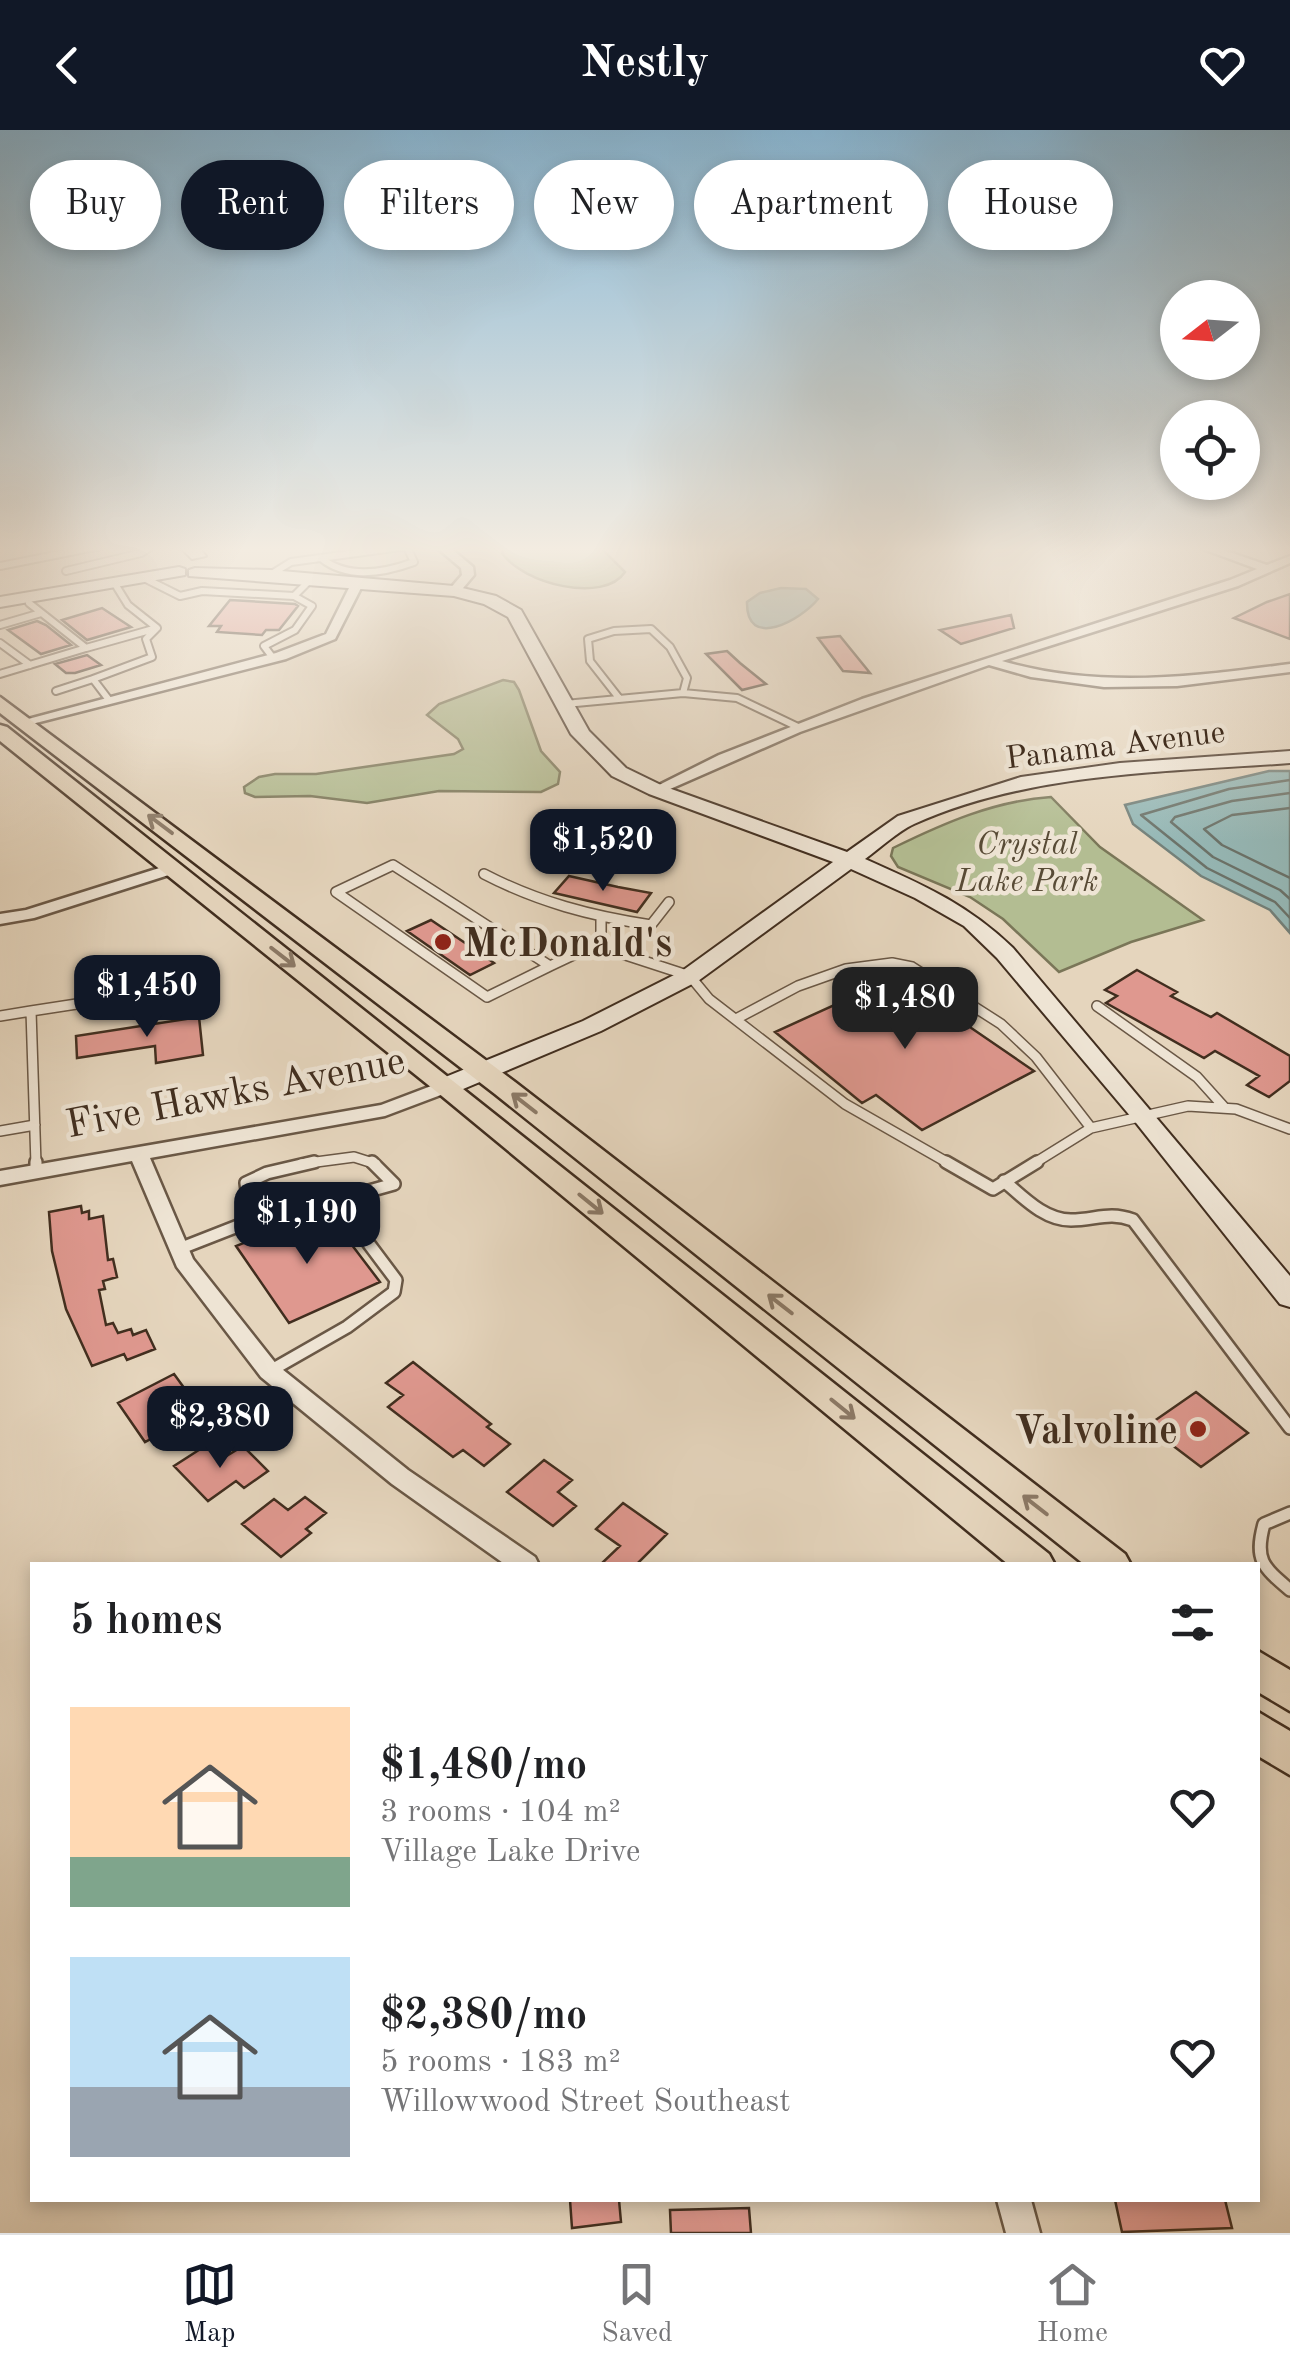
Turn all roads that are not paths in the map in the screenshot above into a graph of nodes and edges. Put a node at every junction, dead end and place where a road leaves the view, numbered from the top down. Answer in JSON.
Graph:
{"nodes":[{"id":1,"x":2,"y":644,"type":"edge"},
{"id":2,"x":82,"y":644,"type":"edge"},
{"id":3,"x":100,"y":644,"type":"edge"},
{"id":4,"x":148,"y":644,"type":"edge"},
{"id":5,"x":268,"y":644,"type":"edge"},
{"id":6,"x":309,"y":644,"type":"edge"},
{"id":7,"x":532,"y":644,"type":"edge"},
{"id":8,"x":588,"y":644,"type":"edge"},
{"id":9,"x":667,"y":644,"type":"edge"},
{"id":10,"x":1046,"y":644,"type":"edge"},
{"id":11,"x":86,"y":648,"type":"junction"},
{"id":12,"x":272,"y":658,"type":"junction"},
{"id":13,"x":993,"y":662,"type":"junction"},
{"id":14,"x":30,"y":665,"type":"junction"},
{"id":15,"x":1290,"y":668,"type":"edge"},
{"id":16,"x":0,"y":674,"type":"edge"},
{"id":17,"x":94,"y":679,"type":"junction"},
{"id":18,"x":56,"y":691,"type":"dead end"},
{"id":19,"x":683,"y":694,"type":"junction"},
{"id":20,"x":618,"y":698,"type":"junction"},
{"id":21,"x":110,"y":700,"type":"junction"},
{"id":22,"x":0,"y":703,"type":"edge"},
{"id":23,"x":565,"y":704,"type":"junction"},
{"id":24,"x":24,"y":722,"type":"junction"},
{"id":25,"x":800,"y":728,"type":"junction"},
{"id":26,"x":0,"y":730,"type":"edge"},
{"id":27,"x":1290,"y":758,"type":"edge"},
{"id":28,"x":656,"y":790,"type":"junction"},
{"id":29,"x":846,"y":859,"type":"junction"},
{"id":30,"x":172,"y":869,"type":"junction"},
{"id":31,"x":484,"y":874,"type":"dead end"},
{"id":32,"x":670,"y":902,"type":"dead end"},
{"id":33,"x":601,"y":918,"type":"junction"},
{"id":34,"x":0,"y":920,"type":"edge"},
{"id":35,"x":601,"y":948,"type":"junction"},
{"id":36,"x":550,"y":966,"type":"junction"},
{"id":37,"x":690,"y":976,"type":"junction"},
{"id":38,"x":162,"y":991,"type":"dead end"},
{"id":39,"x":1097,"y":1006,"type":"dead end"},
{"id":40,"x":31,"y":1011,"type":"junction"},
{"id":41,"x":0,"y":1016,"type":"edge"},
{"id":42,"x":736,"y":1019,"type":"junction"},
{"id":43,"x":484,"y":1072,"type":"junction"},
{"id":44,"x":447,"y":1086,"type":"junction"},
{"id":45,"x":1224,"y":1107,"type":"junction"},
{"id":46,"x":1146,"y":1118,"type":"junction"},
{"id":47,"x":35,"y":1125,"type":"junction"},
{"id":48,"x":1092,"y":1128,"type":"junction"},
{"id":49,"x":1290,"y":1129,"type":"edge"},
{"id":50,"x":0,"y":1131,"type":"edge"},
{"id":51,"x":138,"y":1154,"type":"junction"},
{"id":52,"x":36,"y":1171,"type":"junction"},
{"id":53,"x":0,"y":1178,"type":"edge"},
{"id":54,"x":1004,"y":1182,"type":"junction"},
{"id":55,"x":344,"y":1198,"type":"junction"},
{"id":56,"x":251,"y":1221,"type":"junction"},
{"id":57,"x":178,"y":1250,"type":"junction"},
{"id":58,"x":1290,"y":1296,"type":"edge"},
{"id":59,"x":269,"y":1371,"type":"junction"},
{"id":60,"x":1290,"y":1428,"type":"edge"},
{"id":61,"x":1290,"y":1513,"type":"edge"},
{"id":62,"x":522,"y":1562,"type":"edge"},
{"id":63,"x":1032,"y":1562,"type":"edge"},
{"id":64,"x":1108,"y":1562,"type":"edge"},
{"id":65,"x":1290,"y":1590,"type":"edge"},
{"id":66,"x":1260,"y":1671,"type":"edge"},
{"id":67,"x":1290,"y":1693,"type":"edge"},
{"id":68,"x":1260,"y":1734,"type":"edge"},
{"id":69,"x":1290,"y":1756,"type":"edge"},
{"id":70,"x":1015,"y":2202,"type":"edge"},
{"id":71,"x":1023,"y":2233,"type":"edge"}],
"edges":[{"from":1,"to":14,"type":"lane"},
{"from":2,"to":11,"type":"lane"},
{"from":3,"to":11,"type":"lane"},
{"from":4,"to":17,"type":"lane"},
{"from":5,"to":12,"type":"lane"},
{"from":6,"to":12,"type":"street"},
{"from":7,"to":23,"type":"street"},
{"from":8,"to":20,"type":"lane"},
{"from":9,"to":19,"type":"lane"},
{"from":10,"to":13,"type":"street"},
{"from":11,"to":14,"type":"lane"},
{"from":12,"to":21,"type":"street"},
{"from":13,"to":15,"type":"street"},
{"from":13,"to":25,"type":"street"},
{"from":14,"to":16,"type":"lane"},
{"from":17,"to":18,"type":"lane"},
{"from":17,"to":21,"type":"lane"},
{"from":19,"to":20,"type":"lane"},
{"from":19,"to":25,"type":"lane"},
{"from":20,"to":23,"type":"lane"},
{"from":21,"to":24,"type":"street"},
{"from":22,"to":24,"type":"main road"},
{"from":23,"to":28,"type":"street"},
{"from":43,"to":24,"type":"main road","one_way":true},
{"from":25,"to":28,"type":"street"},
{"from":26,"to":30,"type":"main road"},
{"from":27,"to":29,"type":"street","name":"Panama Avenue"},
{"from":28,"to":29,"type":"street"},
{"from":29,"to":37,"type":"street","name":"Panama Avenue"},
{"from":29,"to":46,"type":"street"},
{"from":30,"to":34,"type":"street"},
{"from":30,"to":44,"type":"main road","one_way":true},
{"from":31,"to":33,"type":"lane"},
{"from":32,"to":33,"type":"lane"},
{"from":33,"to":35,"type":"lane"},
{"from":35,"to":36,"type":"lane"},
{"from":35,"to":37,"type":"lane"},
{"from":36,"to":36,"type":"lane"},
{"from":37,"to":42,"type":"lane"},
{"from":37,"to":43,"type":"street","name":"Panama Avenue"},
{"from":38,"to":40,"type":"lane"},
{"from":39,"to":45,"type":"lane"},
{"from":40,"to":41,"type":"lane"},
{"from":40,"to":47,"type":"lane"},
{"from":42,"to":48,"type":"lane"},
{"from":42,"to":54,"type":"lane"},
{"from":43,"to":44,"type":"street","name":"Five Hawks Avenue"},
{"from":64,"to":43,"type":"main road","one_way":true},
{"from":44,"to":51,"type":"street","name":"Five Hawks Avenue"},
{"from":44,"to":63,"type":"main road","one_way":true},
{"from":45,"to":46,"type":"lane"},
{"from":45,"to":49,"type":"lane"},
{"from":46,"to":48,"type":"lane"},
{"from":46,"to":58,"type":"street"},
{"from":47,"to":50,"type":"lane"},
{"from":47,"to":52,"type":"lane"},
{"from":48,"to":54,"type":"lane"},
{"from":51,"to":52,"type":"street","name":"Five Hawks Avenue"},
{"from":51,"to":57,"type":"street"},
{"from":52,"to":53,"type":"street","name":"Five Hawks Avenue"},
{"from":54,"to":60,"type":"lane"},
{"from":55,"to":56,"type":"lane"},
{"from":55,"to":56,"type":"lane"},
{"from":55,"to":59,"type":"lane"},
{"from":56,"to":57,"type":"lane"},
{"from":57,"to":59,"type":"street"},
{"from":59,"to":62,"type":"street"},
{"from":61,"to":65,"type":"lane"},
{"from":66,"to":67,"type":"main road"},
{"from":68,"to":69,"type":"main road"},
{"from":70,"to":71,"type":"street"}]}
